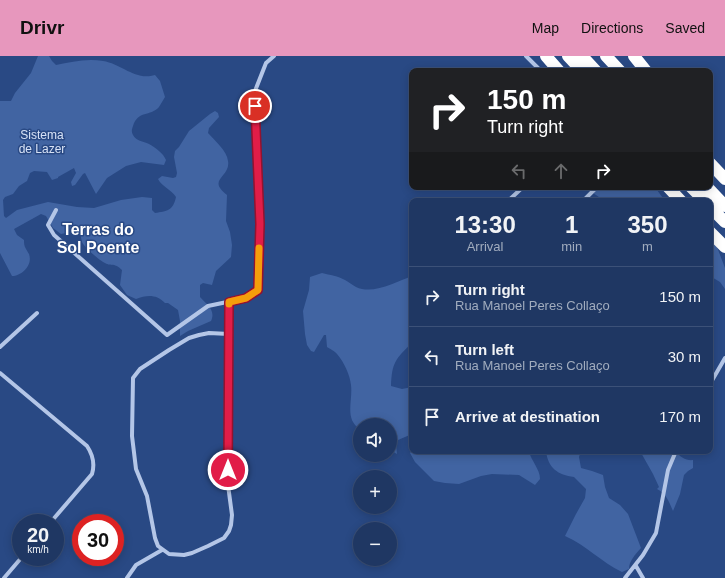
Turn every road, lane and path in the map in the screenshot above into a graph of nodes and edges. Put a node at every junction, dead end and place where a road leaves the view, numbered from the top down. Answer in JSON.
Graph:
{"nodes":[{"id":1,"x":274,"y":56,"type":"edge"},
{"id":2,"x":526,"y":56,"type":"edge"},
{"id":3,"x":546,"y":56,"type":"edge"},
{"id":4,"x":568,"y":56,"type":"edge"},
{"id":5,"x":582,"y":56,"type":"edge"},
{"id":6,"x":606,"y":56,"type":"edge"},
{"id":7,"x":634,"y":56,"type":"edge"},
{"id":8,"x":538,"y":68,"type":"edge"},
{"id":9,"x":556,"y":68,"type":"edge"},
{"id":10,"x":579,"y":68,"type":"edge"},
{"id":11,"x":593,"y":68,"type":"edge"},
{"id":12,"x":617,"y":68,"type":"edge"},
{"id":13,"x":644,"y":68,"type":"edge"},
{"id":14,"x":713,"y":163,"type":"edge"},
{"id":15,"x":713,"y":166,"type":"edge"},
{"id":16,"x":723,"y":176,"type":"edge"},
{"id":17,"x":519,"y":190,"type":"edge"},
{"id":18,"x":594,"y":190,"type":"edge"},
{"id":19,"x":668,"y":190,"type":"edge"},
{"id":20,"x":671,"y":190,"type":"edge"},
{"id":21,"x":694,"y":190,"type":"edge"},
{"id":22,"x":710,"y":190,"type":"edge"},
{"id":23,"x":511,"y":198,"type":"edge"},
{"id":24,"x":586,"y":198,"type":"edge"},
{"id":25,"x":678,"y":198,"type":"edge"},
{"id":26,"x":678,"y":198,"type":"edge"},
{"id":27,"x":702,"y":198,"type":"edge"},
{"id":28,"x":725,"y":206,"type":"edge"},
{"id":29,"x":713,"y":209,"type":"edge"},
{"id":30,"x":56,"y":210,"type":"dead end"},
{"id":31,"x":725,"y":222,"type":"edge"},
{"id":32,"x":713,"y":235,"type":"edge"},
{"id":33,"x":725,"y":247,"type":"edge"},
{"id":34,"x":229,"y":302,"type":"junction"},
{"id":35,"x":37,"y":312,"type":"dead end"},
{"id":36,"x":229,"y":334,"type":"junction"},
{"id":37,"x":0,"y":347,"type":"edge"},
{"id":38,"x":725,"y":358,"type":"edge"},
{"id":39,"x":0,"y":373,"type":"edge"},
{"id":40,"x":713,"y":379,"type":"edge"},
{"id":41,"x":675,"y":454,"type":"edge"},
{"id":42,"x":58,"y":514,"type":"edge"},
{"id":43,"x":162,"y":550,"type":"junction"},
{"id":44,"x":14,"y":566,"type":"edge"},
{"id":45,"x":636,"y":566,"type":"junction"},
{"id":46,"x":4,"y":578,"type":"edge"},
{"id":47,"x":127,"y":578,"type":"edge"},
{"id":48,"x":625,"y":578,"type":"edge"},
{"id":49,"x":643,"y":578,"type":"edge"}],
"edges":[{"from":1,"to":34,"type":"street"},
{"from":2,"to":8,"type":"street"},
{"from":3,"to":9,"type":"highway"},
{"from":4,"to":10,"type":"highway"},
{"from":5,"to":11,"type":"highway"},
{"from":6,"to":12,"type":"highway"},
{"from":7,"to":13,"type":"highway"},
{"from":14,"to":16,"type":"highway"},
{"from":15,"to":16,"type":"highway"},
{"from":17,"to":23,"type":"street"},
{"from":18,"to":24,"type":"street"},
{"from":19,"to":25,"type":"street"},
{"from":20,"to":26,"type":"highway"},
{"from":21,"to":27,"type":"highway"},
{"from":22,"to":28,"type":"highway"},
{"from":29,"to":31,"type":"highway"},
{"from":30,"to":34,"type":"street"},
{"from":32,"to":33,"type":"highway"},
{"from":34,"to":36,"type":"street"},
{"from":35,"to":37,"type":"street"},
{"from":36,"to":43,"type":"street"},
{"from":36,"to":43,"type":"street"},
{"from":38,"to":40,"type":"street"},
{"from":39,"to":42,"type":"street"},
{"from":41,"to":45,"type":"street"},
{"from":43,"to":47,"type":"street"},
{"from":44,"to":46,"type":"street"},
{"from":45,"to":48,"type":"street"},
{"from":45,"to":49,"type":"street"}]}
